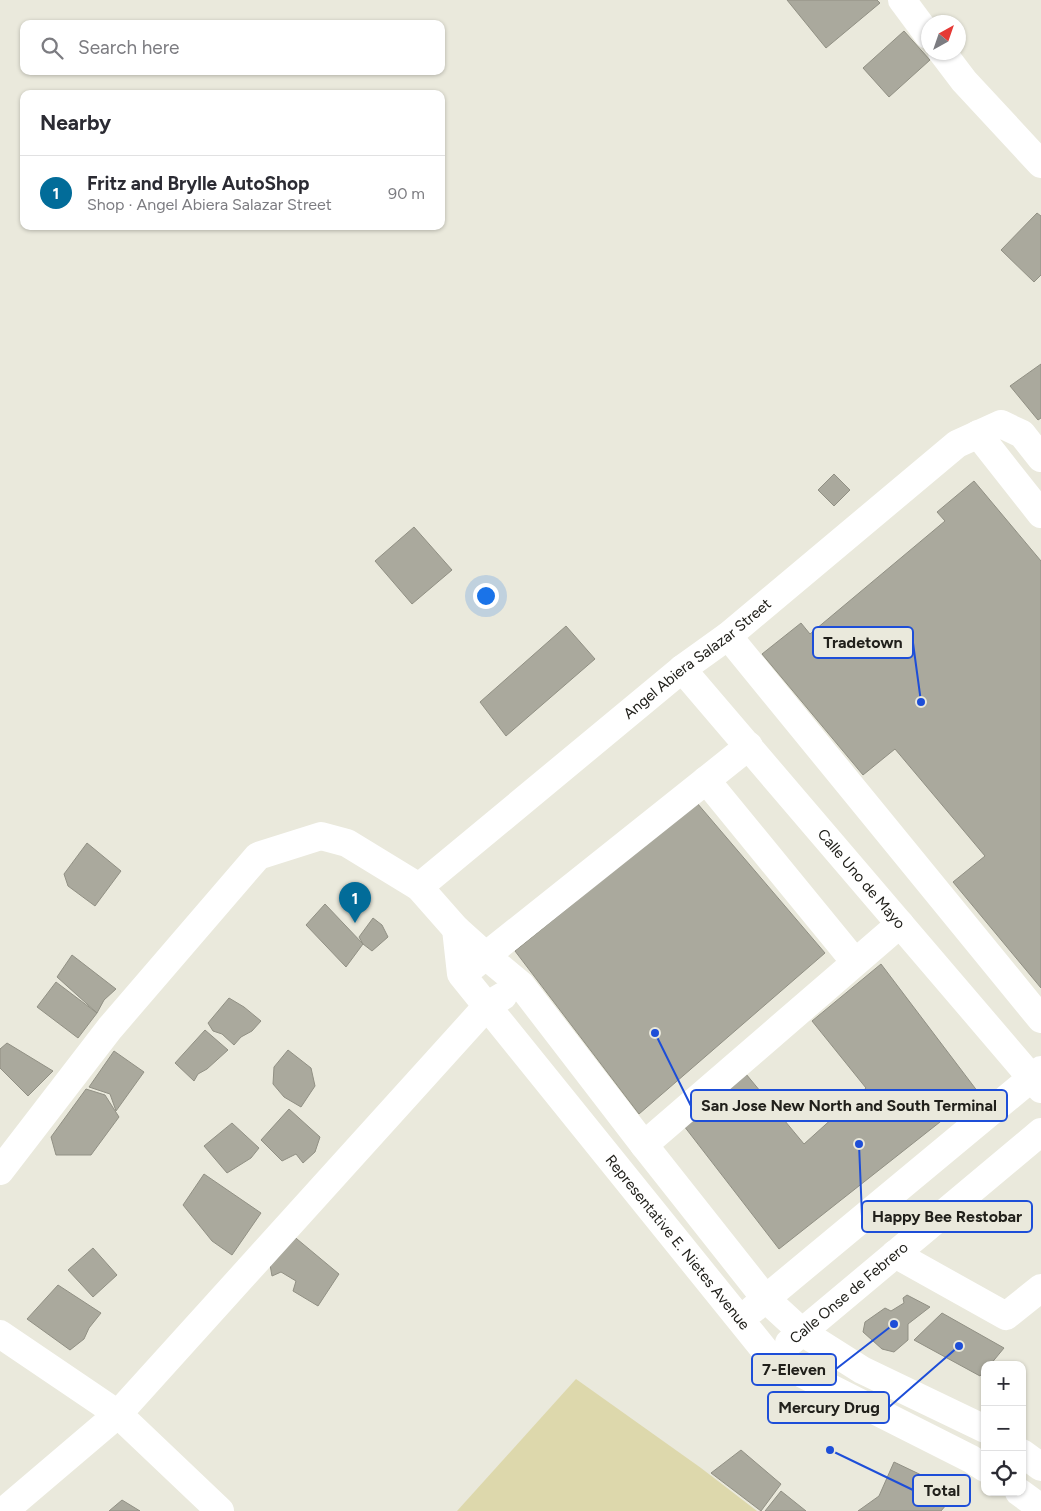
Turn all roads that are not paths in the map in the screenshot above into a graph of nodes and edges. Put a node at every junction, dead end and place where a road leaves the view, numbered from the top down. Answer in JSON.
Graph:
{"nodes":[{"id":1,"x":902,"y":0,"type":"edge"},
{"id":2,"x":921,"y":26,"type":"edge"},
{"id":3,"x":948,"y":60,"type":"edge"},
{"id":4,"x":1041,"y":164,"type":"edge"},
{"id":5,"x":978,"y":434,"type":"junction"},
{"id":6,"x":1041,"y":458,"type":"edge"},
{"id":7,"x":1041,"y":514,"type":"edge"},
{"id":8,"x":728,"y":636,"type":"junction"},
{"id":9,"x":682,"y":668,"type":"junction"},
{"id":10,"x":748,"y":746,"type":"junction"},
{"id":11,"x":706,"y":780,"type":"junction"},
{"id":12,"x":419,"y":887,"type":"junction"},
{"id":13,"x":900,"y":924,"type":"junction"},
{"id":14,"x":456,"y":928,"type":"junction"},
{"id":15,"x":486,"y":956,"type":"junction"},
{"id":16,"x":855,"y":962,"type":"junction"},
{"id":17,"x":461,"y":974,"type":"junction"},
{"id":18,"x":521,"y":985,"type":"junction"},
{"id":19,"x":488,"y":1006,"type":"junction"},
{"id":20,"x":1041,"y":1019,"type":"edge"},
{"id":21,"x":1038,"y":1079,"type":"edge"},
{"id":22,"x":1041,"y":1132,"type":"edge"},
{"id":23,"x":644,"y":1145,"type":"junction"},
{"id":24,"x":0,"y":1171,"type":"edge"},
{"id":25,"x":895,"y":1254,"type":"junction"},
{"id":26,"x":1041,"y":1288,"type":"edge"},
{"id":27,"x":765,"y":1298,"type":"junction"},
{"id":28,"x":739,"y":1321,"type":"junction"},
{"id":29,"x":802,"y":1332,"type":"junction"},
{"id":30,"x":0,"y":1334,"type":"edge"},
{"id":31,"x":771,"y":1358,"type":"junction"},
{"id":32,"x":118,"y":1414,"type":"junction"},
{"id":33,"x":981,"y":1427,"type":"edge"},
{"id":34,"x":1026,"y":1456,"type":"edge"},
{"id":35,"x":981,"y":1465,"type":"edge"},
{"id":36,"x":1041,"y":1466,"type":"edge"},
{"id":37,"x":1024,"y":1496,"type":"edge"},
{"id":38,"x":1041,"y":1508,"type":"edge"},
{"id":39,"x":4,"y":1511,"type":"edge"},
{"id":40,"x":220,"y":1511,"type":"edge"}],
"edges":[{"from":1,"to":2,"type":"street"},
{"from":3,"to":4,"type":"street"},
{"from":5,"to":6,"type":"street","name":"Angel Abiera Salazar Street"},
{"from":5,"to":7,"type":"street"},
{"from":5,"to":8,"type":"street","name":"Angel Abiera Salazar Street"},
{"from":8,"to":9,"type":"street","name":"Angel Abiera Salazar Street"},
{"from":8,"to":20,"type":"street"},
{"from":9,"to":10,"type":"street","name":"Calle Uno de Mayo"},
{"from":9,"to":12,"type":"street","name":"Angel Abiera Salazar Street"},
{"from":10,"to":11,"type":"street"},
{"from":10,"to":13,"type":"street","name":"Calle Uno de Mayo"},
{"from":11,"to":15,"type":"street"},
{"from":11,"to":16,"type":"street"},
{"from":12,"to":14,"type":"street"},
{"from":12,"to":24,"type":"street"},
{"from":13,"to":16,"type":"street"},
{"from":13,"to":21,"type":"street","name":"Calle Uno de Mayo"},
{"from":14,"to":15,"type":"street"},
{"from":14,"to":17,"type":"street"},
{"from":15,"to":17,"type":"street"},
{"from":15,"to":18,"type":"street"},
{"from":16,"to":23,"type":"street"},
{"from":17,"to":19,"type":"street","name":"Representative E. Nietes Avenue"},
{"from":18,"to":19,"type":"street"},
{"from":18,"to":23,"type":"street"},
{"from":19,"to":28,"type":"street","name":"Representative E. Nietes Avenue"},
{"from":19,"to":32,"type":"street"},
{"from":21,"to":27,"type":"street"},
{"from":22,"to":25,"type":"street","name":"Calle Onse de Febrero"},
{"from":23,"to":27,"type":"street"},
{"from":25,"to":26,"type":"street"},
{"from":25,"to":29,"type":"street","name":"Calle Onse de Febrero"},
{"from":27,"to":28,"type":"street"},
{"from":27,"to":29,"type":"street"},
{"from":28,"to":31,"type":"street","name":"Representative E. Nietes Avenue"},
{"from":29,"to":31,"type":"street","name":"Calle Onse de Febrero"},
{"from":29,"to":33,"type":"street"},
{"from":30,"to":32,"type":"street"},
{"from":31,"to":35,"type":"street","name":"Representative E. Nietes Avenue"},
{"from":32,"to":39,"type":"street"},
{"from":32,"to":40,"type":"street"},
{"from":34,"to":36,"type":"street"},
{"from":37,"to":38,"type":"street"}]}
